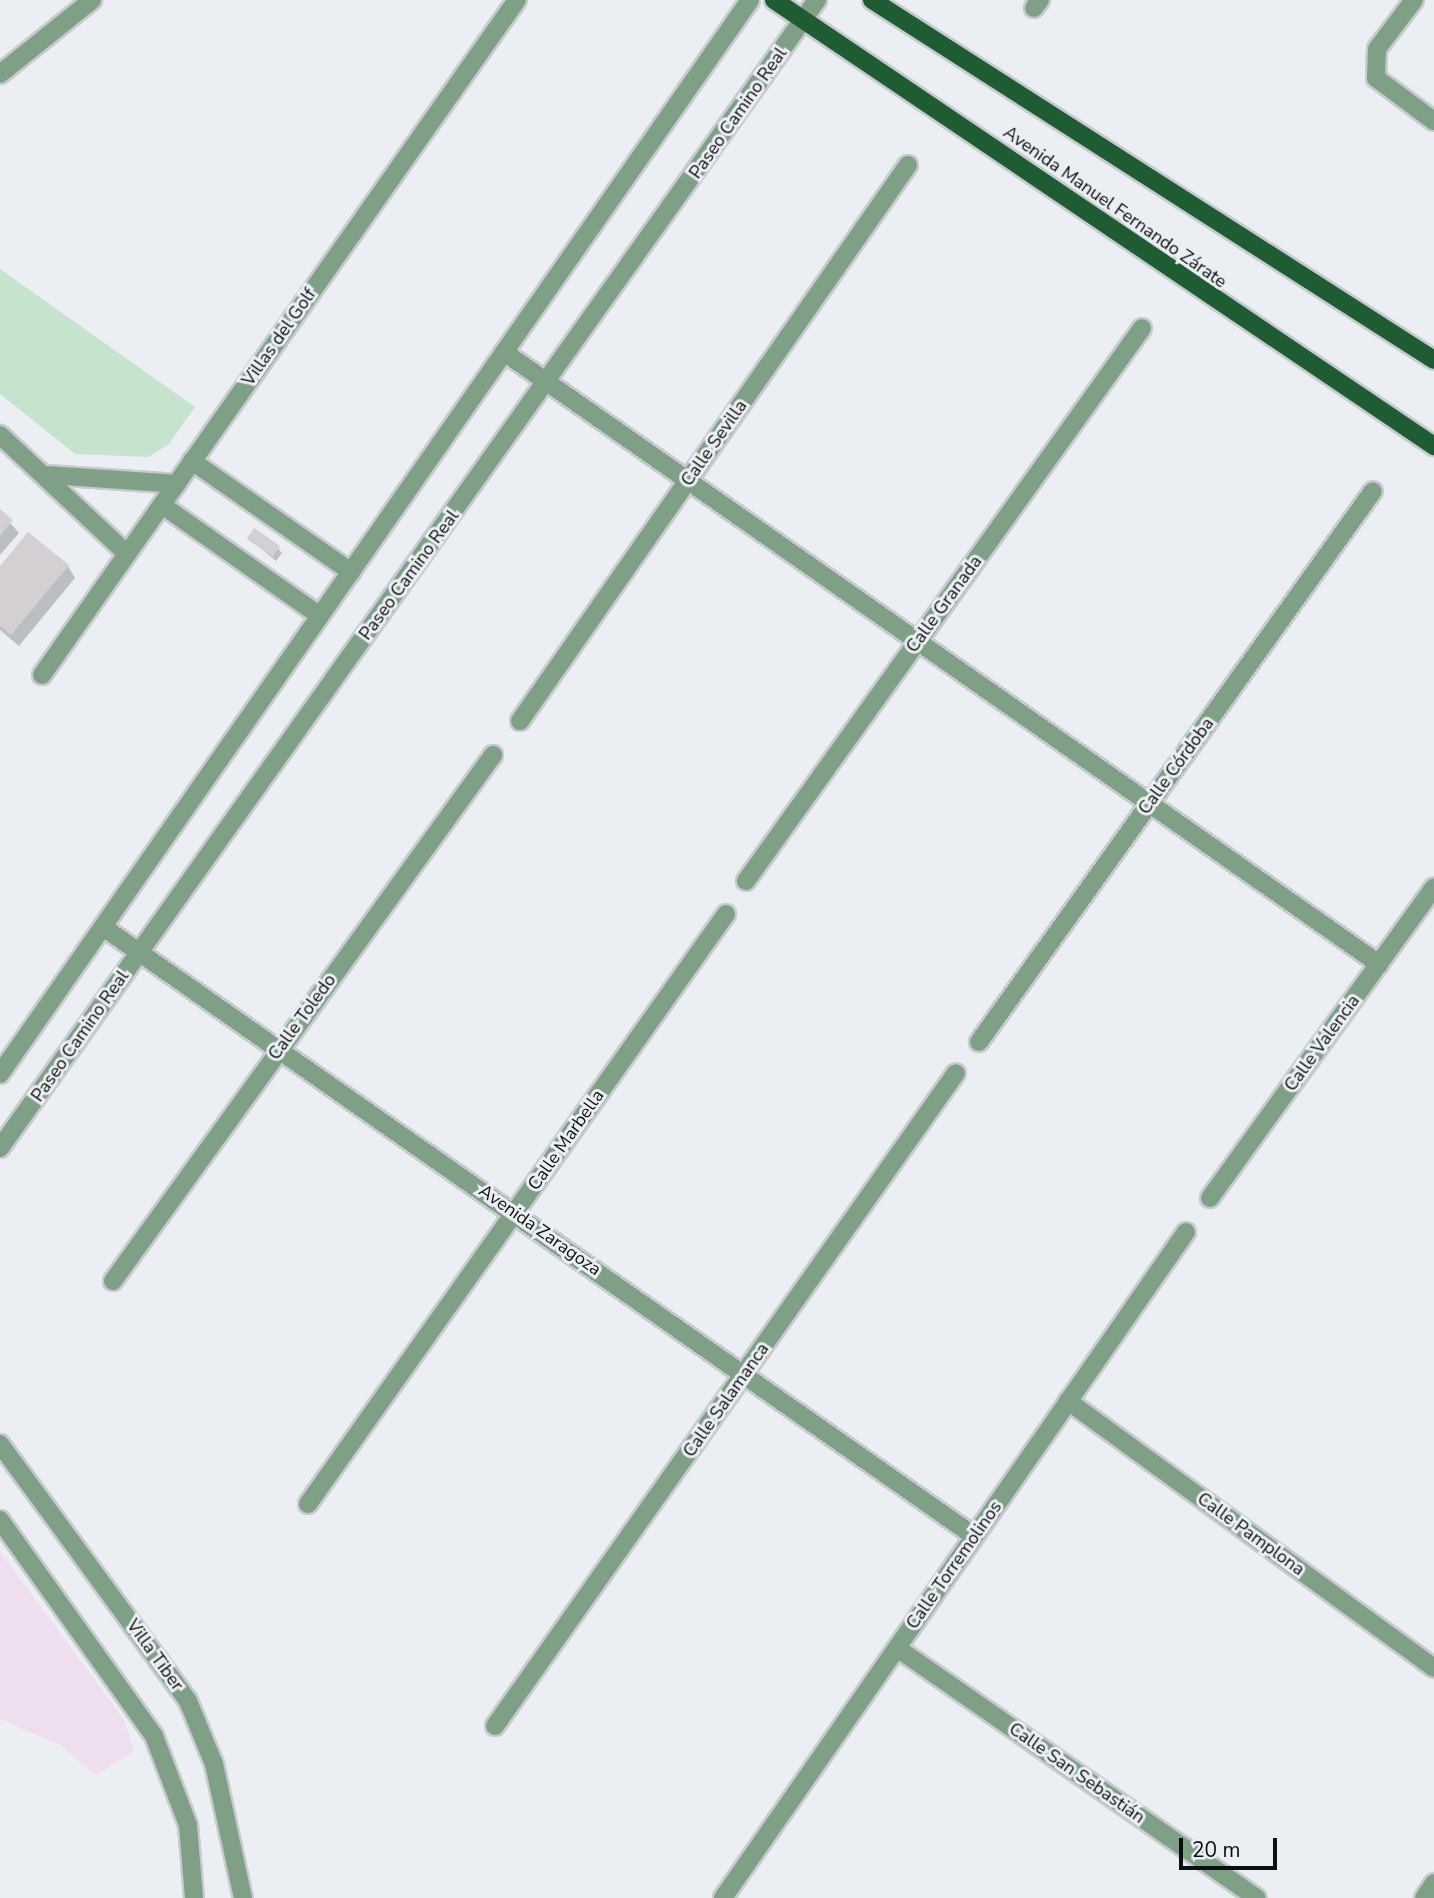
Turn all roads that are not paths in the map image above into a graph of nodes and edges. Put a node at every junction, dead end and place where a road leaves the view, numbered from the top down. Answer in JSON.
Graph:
{"nodes":[{"id":1,"x":92,"y":0,"type":"edge"},
{"id":2,"x":517,"y":0,"type":"edge"},
{"id":3,"x":750,"y":0,"type":"edge"},
{"id":4,"x":774,"y":0,"type":"edge"},
{"id":5,"x":817,"y":0,"type":"edge"},
{"id":6,"x":872,"y":0,"type":"edge"},
{"id":7,"x":1414,"y":0,"type":"edge"},
{"id":8,"x":805,"y":19,"type":"junction"},
{"id":9,"x":0,"y":74,"type":"edge"},
{"id":10,"x":1434,"y":121,"type":"edge"},
{"id":11,"x":908,"y":165,"type":"dead end"},
{"id":12,"x":1142,"y":328,"type":"dead end"},
{"id":13,"x":504,"y":352,"type":"junction"},
{"id":14,"x":1434,"y":360,"type":"edge"},
{"id":15,"x":549,"y":379,"type":"junction"},
{"id":16,"x":0,"y":435,"type":"edge"},
{"id":17,"x":1434,"y":446,"type":"edge"},
{"id":18,"x":192,"y":461,"type":"junction"},
{"id":19,"x":49,"y":475,"type":"junction"},
{"id":20,"x":689,"y":479,"type":"junction"},
{"id":21,"x":177,"y":484,"type":"junction"},
{"id":22,"x":1373,"y":491,"type":"dead end"},
{"id":23,"x":162,"y":505,"type":"junction"},
{"id":24,"x":127,"y":554,"type":"junction"},
{"id":25,"x":351,"y":572,"type":"junction"},
{"id":26,"x":320,"y":615,"type":"junction"},
{"id":27,"x":917,"y":642,"type":"junction"},
{"id":28,"x":42,"y":675,"type":"dead end"},
{"id":29,"x":520,"y":721,"type":"dead end"},
{"id":30,"x":493,"y":755,"type":"dead end"},
{"id":31,"x":1149,"y":804,"type":"junction"},
{"id":32,"x":747,"y":881,"type":"dead end"},
{"id":33,"x":1434,"y":887,"type":"edge"},
{"id":34,"x":726,"y":914,"type":"dead end"},
{"id":35,"x":103,"y":927,"type":"junction"},
{"id":36,"x":139,"y":953,"type":"junction"},
{"id":37,"x":1379,"y":964,"type":"junction"},
{"id":38,"x":979,"y":1042,"type":"dead end"},
{"id":39,"x":281,"y":1046,"type":"junction"},
{"id":40,"x":956,"y":1073,"type":"dead end"},
{"id":41,"x":0,"y":1074,"type":"edge"},
{"id":42,"x":0,"y":1149,"type":"edge"},
{"id":43,"x":1210,"y":1198,"type":"dead end"},
{"id":44,"x":515,"y":1213,"type":"junction"},
{"id":45,"x":1186,"y":1232,"type":"dead end"},
{"id":46,"x":113,"y":1281,"type":"dead end"},
{"id":47,"x":744,"y":1375,"type":"junction"},
{"id":48,"x":1068,"y":1401,"type":"junction"},
{"id":49,"x":0,"y":1444,"type":"edge"},
{"id":50,"x":309,"y":1504,"type":"dead end"},
{"id":51,"x":0,"y":1520,"type":"edge"},
{"id":52,"x":974,"y":1536,"type":"junction"},
{"id":53,"x":897,"y":1648,"type":"junction"},
{"id":54,"x":1434,"y":1668,"type":"edge"},
{"id":55,"x":495,"y":1726,"type":"dead end"},
{"id":56,"x":1434,"y":1883,"type":"edge"},
{"id":57,"x":194,"y":1898,"type":"edge"},
{"id":58,"x":243,"y":1898,"type":"edge"},
{"id":59,"x":723,"y":1898,"type":"edge"},
{"id":60,"x":1257,"y":1898,"type":"edge"},
{"id":61,"x":1424,"y":1898,"type":"edge"}],
"edges":[{"from":1,"to":9,"type":"street"},
{"from":2,"to":18,"type":"street","name":"Villas del Golf"},
{"from":3,"to":13,"type":"street"},
{"from":4,"to":8,"type":"main road","name":"Avenida Manuel Fernando Zárate"},
{"from":5,"to":8,"type":"street","name":"Paseo Camino Real"},
{"from":6,"to":14,"type":"main road"},
{"from":7,"to":10,"type":"street"},
{"from":8,"to":15,"type":"street","name":"Paseo Camino Real"},
{"from":8,"to":17,"type":"main road","name":"Avenida Manuel Fernando Zárate"},
{"from":11,"to":20,"type":"street","name":"Calle Sevilla"},
{"from":12,"to":27,"type":"street","name":"Calle Granada"},
{"from":13,"to":15,"type":"street"},
{"from":13,"to":25,"type":"street"},
{"from":15,"to":20,"type":"street"},
{"from":15,"to":36,"type":"street","name":"Paseo Camino Real"},
{"from":16,"to":19,"type":"street"},
{"from":18,"to":21,"type":"street","name":"Villas del Golf"},
{"from":18,"to":25,"type":"street"},
{"from":19,"to":21,"type":"street"},
{"from":19,"to":24,"type":"street"},
{"from":20,"to":27,"type":"street"},
{"from":20,"to":29,"type":"street","name":"Calle Sevilla"},
{"from":21,"to":23,"type":"street","name":"Villas del Golf"},
{"from":22,"to":31,"type":"street","name":"Calle Córdoba"},
{"from":23,"to":24,"type":"street","name":"Villas del Golf"},
{"from":23,"to":26,"type":"street"},
{"from":24,"to":28,"type":"street","name":"Villas del Golf"},
{"from":25,"to":26,"type":"street"},
{"from":26,"to":35,"type":"street"},
{"from":27,"to":31,"type":"street"},
{"from":27,"to":32,"type":"street","name":"Calle Granada"},
{"from":30,"to":39,"type":"street","name":"Calle Toledo"},
{"from":31,"to":37,"type":"street"},
{"from":31,"to":38,"type":"street","name":"Calle Córdoba"},
{"from":33,"to":37,"type":"street","name":"Calle Valencia"},
{"from":34,"to":44,"type":"street","name":"Calle Marbella"},
{"from":35,"to":36,"type":"street","name":"Avenida Zaragoza"},
{"from":35,"to":41,"type":"street"},
{"from":36,"to":39,"type":"street","name":"Avenida Zaragoza"},
{"from":36,"to":42,"type":"street","name":"Paseo Camino Real"},
{"from":37,"to":43,"type":"street","name":"Calle Valencia"},
{"from":39,"to":44,"type":"street","name":"Avenida Zaragoza"},
{"from":39,"to":46,"type":"street","name":"Calle Toledo"},
{"from":40,"to":47,"type":"street","name":"Calle Salamanca"},
{"from":44,"to":47,"type":"street","name":"Avenida Zaragoza"},
{"from":44,"to":50,"type":"street","name":"Calle Marbella"},
{"from":45,"to":48,"type":"street","name":"Calle Torremolinos"},
{"from":47,"to":52,"type":"street","name":"Avenida Zaragoza"},
{"from":47,"to":55,"type":"street","name":"Calle Salamanca"},
{"from":48,"to":52,"type":"street","name":"Calle Torremolinos"},
{"from":48,"to":54,"type":"street","name":"Calle Pamplona"},
{"from":49,"to":58,"type":"street","name":"Villa Tiber"},
{"from":51,"to":57,"type":"street"},
{"from":52,"to":53,"type":"street","name":"Calle Torremolinos"},
{"from":53,"to":59,"type":"street","name":"Calle Torremolinos"},
{"from":53,"to":60,"type":"street","name":"Calle San Sebastián"},
{"from":56,"to":61,"type":"street"}]}
